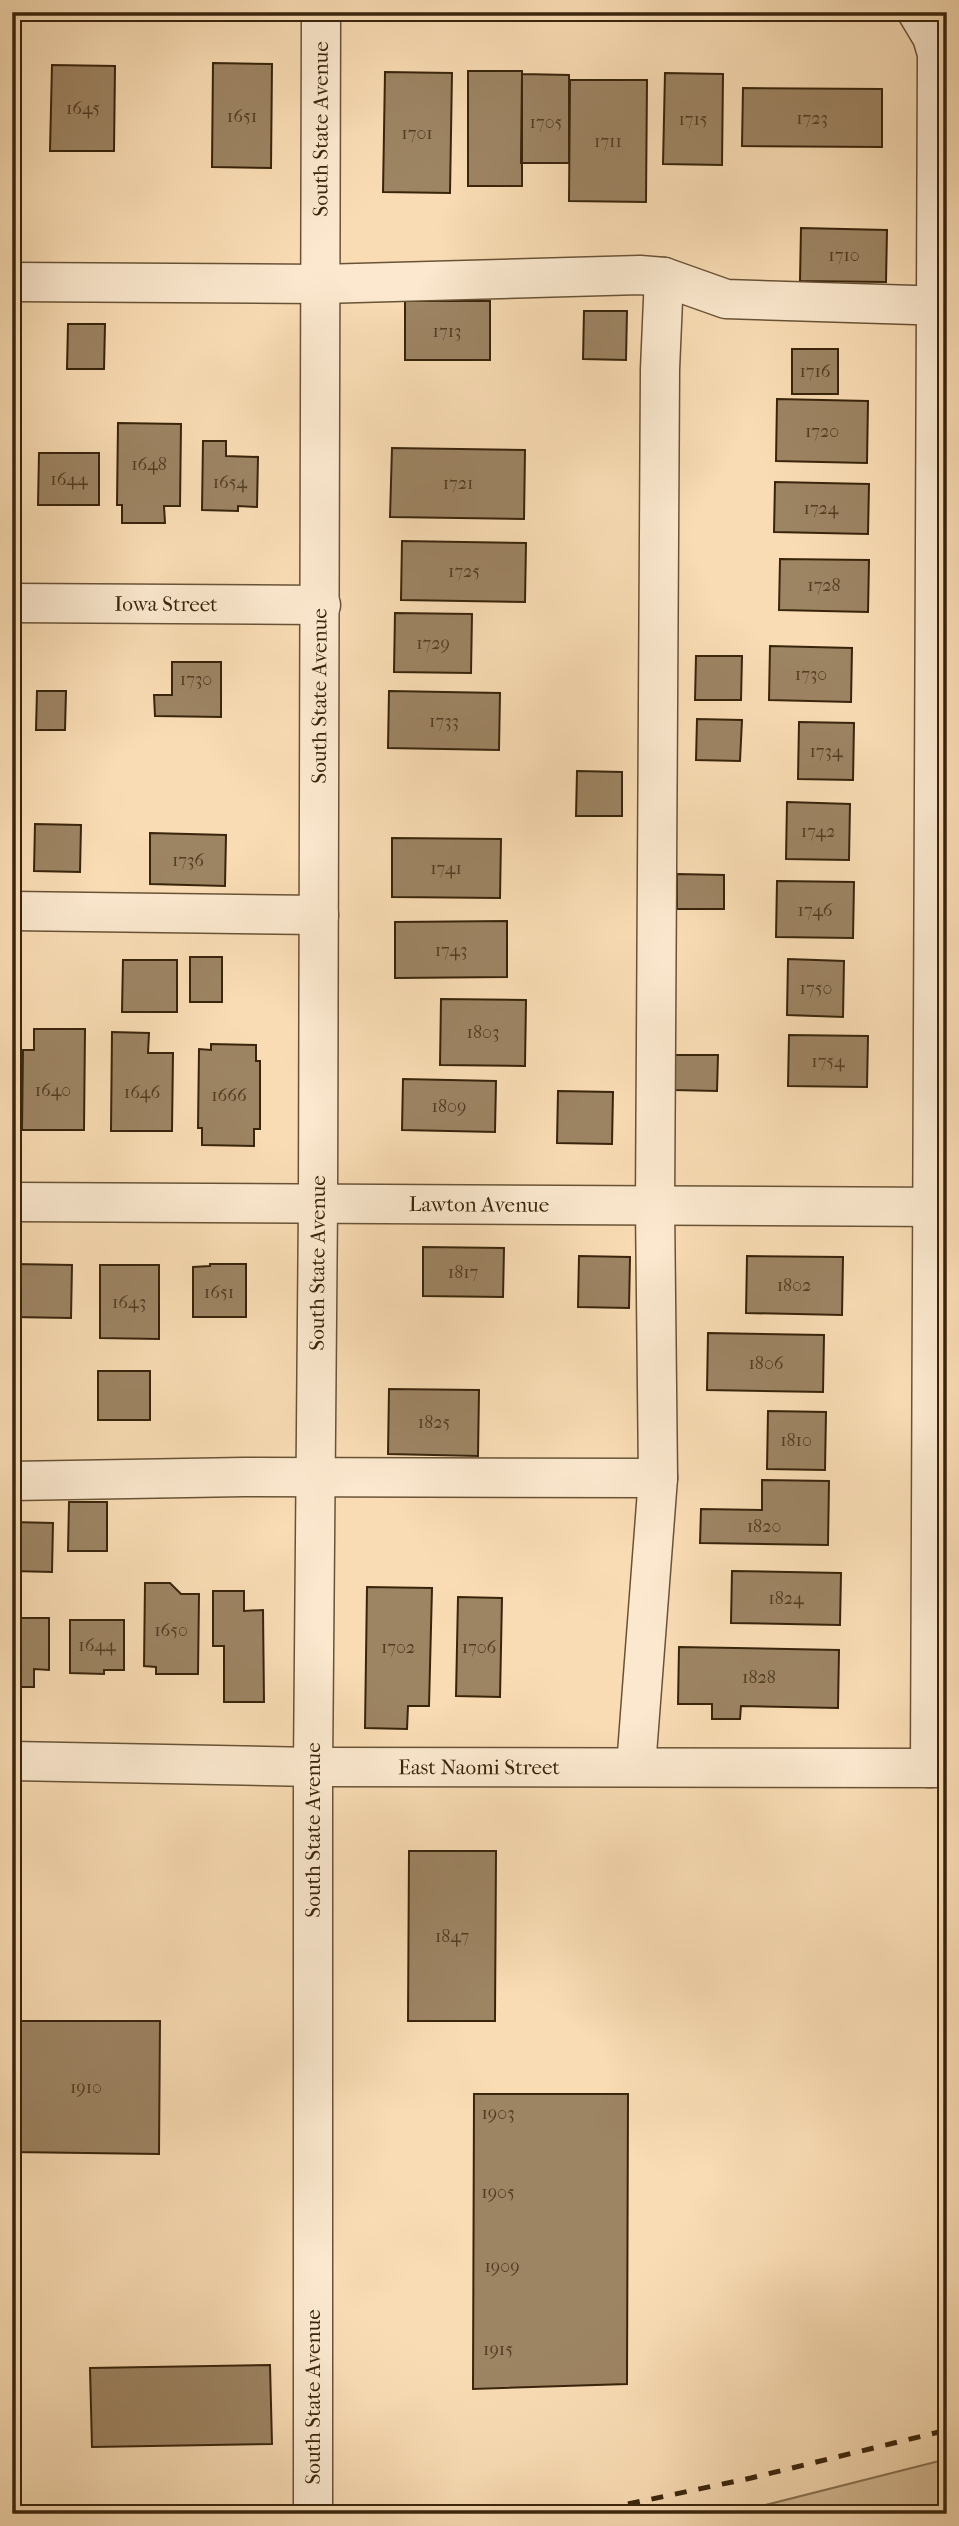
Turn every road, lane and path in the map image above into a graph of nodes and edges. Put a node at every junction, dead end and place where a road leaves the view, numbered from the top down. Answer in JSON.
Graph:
{"nodes":[{"id":1,"x":321,"y":12,"type":"edge"},
{"id":2,"x":917,"y":12,"type":"edge"},
{"id":3,"x":664,"y":277,"type":"junction"},
{"id":4,"x":12,"y":282,"type":"edge"},
{"id":5,"x":321,"y":285,"type":"junction"},
{"id":6,"x":940,"y":306,"type":"edge"},
{"id":7,"x":12,"y":603,"type":"edge"},
{"id":8,"x":321,"y":605,"type":"junction"},
{"id":9,"x":12,"y":911,"type":"edge"},
{"id":10,"x":319,"y":915,"type":"junction"},
{"id":11,"x":12,"y":1202,"type":"edge"},
{"id":12,"x":318,"y":1204,"type":"junction"},
{"id":13,"x":655,"y":1206,"type":"junction"},
{"id":14,"x":939,"y":1207,"type":"edge"},
{"id":15,"x":317,"y":1478,"type":"junction"},
{"id":16,"x":658,"y":1478,"type":"junction"},
{"id":17,"x":12,"y":1481,"type":"edge"},
{"id":18,"x":12,"y":1762,"type":"edge"},
{"id":19,"x":313,"y":1767,"type":"junction"},
{"id":20,"x":636,"y":1767,"type":"junction"},
{"id":21,"x":938,"y":1768,"type":"edge"},
{"id":22,"x":313,"y":2514,"type":"edge"}],
"edges":[{"from":1,"to":5,"type":"street","name":"South State Avenue"},
{"from":2,"to":6,"type":"street"},
{"from":3,"to":5,"type":"street"},
{"from":3,"to":6,"type":"street"},
{"from":3,"to":13,"type":"street"},
{"from":4,"to":5,"type":"street"},
{"from":5,"to":8,"type":"street","name":"South State Avenue"},
{"from":6,"to":14,"type":"street"},
{"from":7,"to":8,"type":"street","name":"Iowa Street"},
{"from":8,"to":10,"type":"street","name":"South State Avenue"},
{"from":9,"to":10,"type":"street"},
{"from":10,"to":12,"type":"street","name":"South State Avenue"},
{"from":11,"to":12,"type":"street","name":"Lawton Avenue"},
{"from":12,"to":13,"type":"street","name":"Lawton Avenue"},
{"from":12,"to":15,"type":"street","name":"South State Avenue"},
{"from":13,"to":14,"type":"street","name":"Lawton Avenue"},
{"from":13,"to":16,"type":"street"},
{"from":14,"to":21,"type":"street"},
{"from":15,"to":16,"type":"street"},
{"from":15,"to":17,"type":"street"},
{"from":15,"to":19,"type":"street","name":"South State Avenue"},
{"from":16,"to":20,"type":"street"},
{"from":18,"to":19,"type":"street","name":"East Naomi Street"},
{"from":19,"to":20,"type":"street","name":"East Naomi Street"},
{"from":19,"to":22,"type":"street","name":"South State Avenue"},
{"from":20,"to":21,"type":"street","name":"East Naomi Street"}]}
